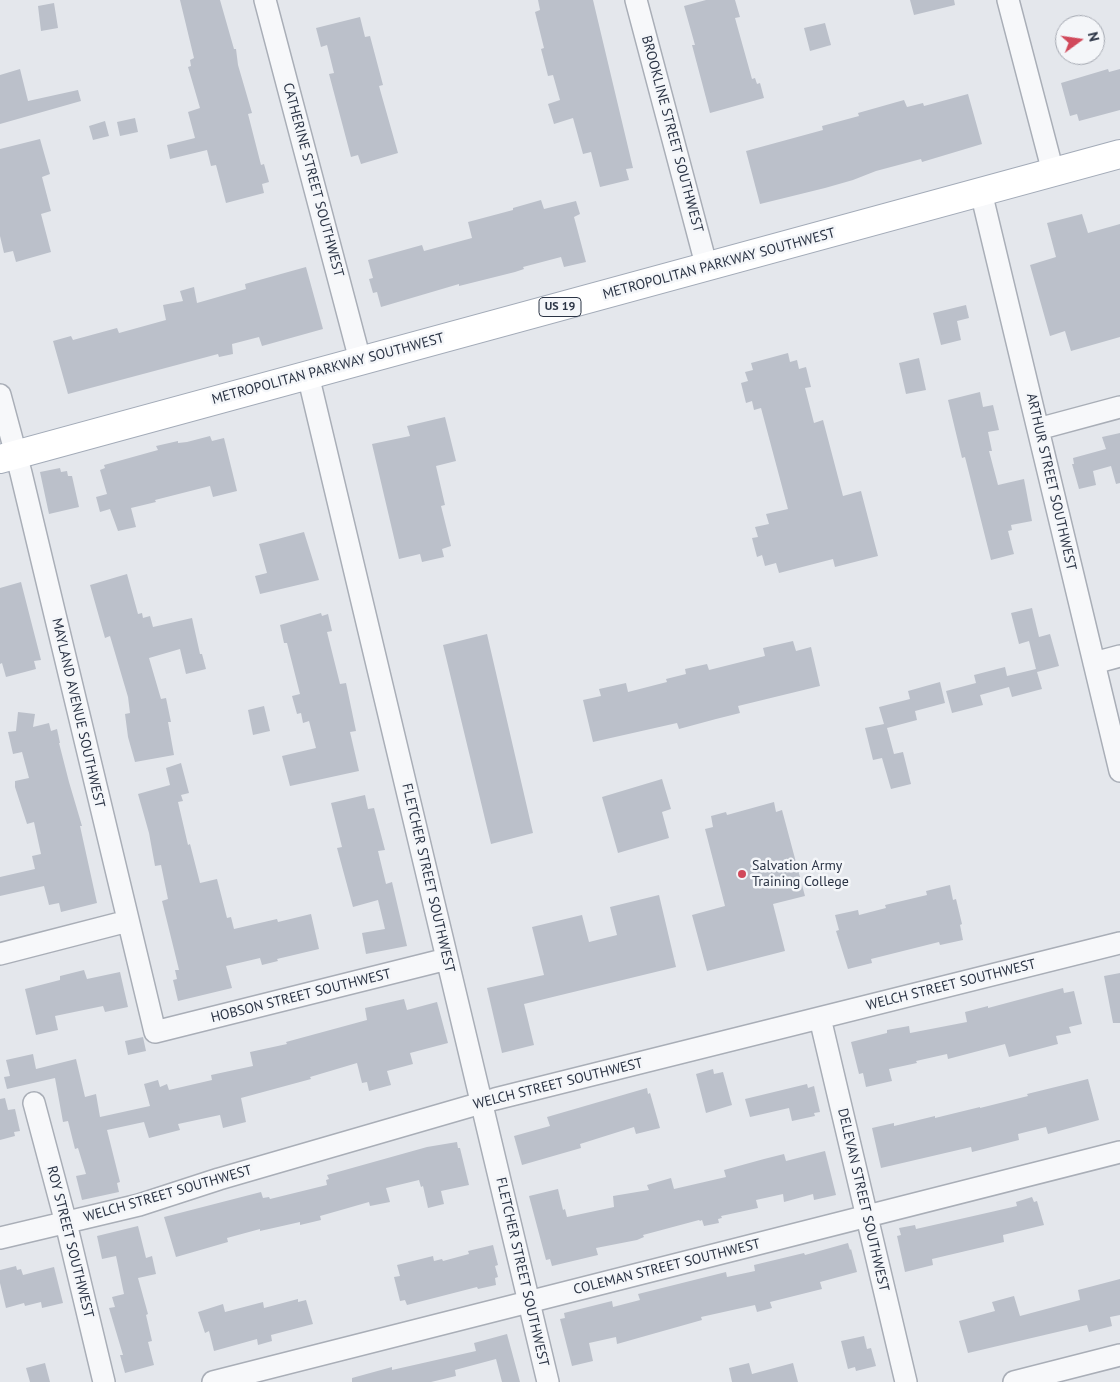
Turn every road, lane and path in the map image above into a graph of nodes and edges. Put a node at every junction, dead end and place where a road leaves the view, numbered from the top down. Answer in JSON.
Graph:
{"nodes":[{"id":1,"x":265,"y":0,"type":"edge"},
{"id":2,"x":636,"y":0,"type":"edge"},
{"id":3,"x":1008,"y":0,"type":"edge"},
{"id":4,"x":1120,"y":154,"type":"edge"},
{"id":5,"x":1054,"y":172,"type":"junction"},
{"id":6,"x":981,"y":192,"type":"junction"},
{"id":7,"x":707,"y":268,"type":"junction"},
{"id":8,"x":360,"y":360,"type":"junction"},
{"id":9,"x":308,"y":375,"type":"junction"},
{"id":10,"x":0,"y":395,"type":"edge"},
{"id":11,"x":1120,"y":407,"type":"edge"},
{"id":12,"x":1038,"y":429,"type":"junction"},
{"id":13,"x":8,"y":456,"type":"edge"},
{"id":14,"x":1120,"y":656,"type":"edge"},
{"id":15,"x":1094,"y":663,"type":"junction"},
{"id":16,"x":1120,"y":771,"type":"edge"},
{"id":17,"x":128,"y":921,"type":"junction"},
{"id":18,"x":1120,"y":943,"type":"edge"},
{"id":19,"x":0,"y":954,"type":"edge"},
{"id":20,"x":447,"y":959,"type":"junction"},
{"id":21,"x":820,"y":1018,"type":"junction"},
{"id":22,"x":155,"y":1032,"type":"joint"},
{"id":23,"x":34,"y":1103,"type":"dead end"},
{"id":24,"x":481,"y":1103,"type":"junction"},
{"id":25,"x":1120,"y":1152,"type":"edge"},
{"id":26,"x":867,"y":1216,"type":"junction"},
{"id":27,"x":66,"y":1223,"type":"junction"},
{"id":28,"x":0,"y":1238,"type":"edge"},
{"id":29,"x":529,"y":1302,"type":"junction"},
{"id":30,"x":1120,"y":1355,"type":"edge"},
{"id":31,"x":104,"y":1382,"type":"edge"},
{"id":32,"x":213,"y":1382,"type":"edge"},
{"id":33,"x":548,"y":1382,"type":"edge"},
{"id":34,"x":906,"y":1382,"type":"edge"},
{"id":35,"x":1014,"y":1382,"type":"edge"}],
"edges":[{"from":1,"to":8,"type":"street","name":"CATHERINE STREET SOUTHWEST"},
{"from":2,"to":7,"type":"street","name":"BROOKLINE STREET SOUTHWEST"},
{"from":3,"to":5,"type":"street"},
{"from":4,"to":5,"type":"main road","name":"METROPOLITAN PARKWAY SOUTHWEST","number":"US 19"},
{"from":5,"to":6,"type":"main road","name":"METROPOLITAN PARKWAY SOUTHWEST","number":"US 19"},
{"from":6,"to":7,"type":"main road","name":"METROPOLITAN PARKWAY SOUTHWEST","number":"US 19"},
{"from":6,"to":12,"type":"street","name":"ARTHUR STREET SOUTHWEST"},
{"from":7,"to":8,"type":"main road","name":"METROPOLITAN PARKWAY SOUTHWEST","number":"US 19"},
{"from":8,"to":9,"type":"main road","name":"METROPOLITAN PARKWAY SOUTHWEST","number":"US 19"},
{"from":9,"to":13,"type":"main road","name":"METROPOLITAN PARKWAY SOUTHWEST","number":"US 19"},
{"from":9,"to":20,"type":"street","name":"FLETCHER STREET SOUTHWEST"},
{"from":10,"to":13,"type":"street","name":"MAYLAND AVENUE SOUTHWEST"},
{"from":11,"to":12,"type":"street"},
{"from":12,"to":15,"type":"street","name":"ARTHUR STREET SOUTHWEST"},
{"from":13,"to":17,"type":"street","name":"MAYLAND AVENUE SOUTHWEST"},
{"from":14,"to":15,"type":"street"},
{"from":15,"to":16,"type":"street","name":"ARTHUR STREET SOUTHWEST"},
{"from":17,"to":19,"type":"street"},
{"from":17,"to":22,"type":"street","name":"MAYLAND AVENUE SOUTHWEST"},
{"from":18,"to":21,"type":"street","name":"WELCH STREET SOUTHWEST"},
{"from":20,"to":22,"type":"street","name":"HOBSON STREET SOUTHWEST"},
{"from":20,"to":24,"type":"street","name":"FLETCHER STREET SOUTHWEST"},
{"from":21,"to":24,"type":"street","name":"WELCH STREET SOUTHWEST"},
{"from":21,"to":26,"type":"street","name":"DELEVAN STREET SOUTHWEST"},
{"from":23,"to":27,"type":"street","name":"ROY STREET SOUTHWEST"},
{"from":24,"to":27,"type":"street","name":"WELCH STREET SOUTHWEST"},
{"from":24,"to":29,"type":"street","name":"FLETCHER STREET SOUTHWEST"},
{"from":25,"to":26,"type":"street","name":"COLEMAN STREET SOUTHWEST"},
{"from":26,"to":29,"type":"street","name":"COLEMAN STREET SOUTHWEST"},
{"from":26,"to":34,"type":"street","name":"DELEVAN STREET SOUTHWEST"},
{"from":27,"to":28,"type":"street","name":"WELCH STREET SOUTHWEST"},
{"from":27,"to":31,"type":"street","name":"ROY STREET SOUTHWEST"},
{"from":29,"to":32,"type":"street","name":"COLEMAN STREET SOUTHWEST"},
{"from":29,"to":33,"type":"street","name":"FLETCHER STREET SOUTHWEST"},
{"from":30,"to":35,"type":"street"}]}
